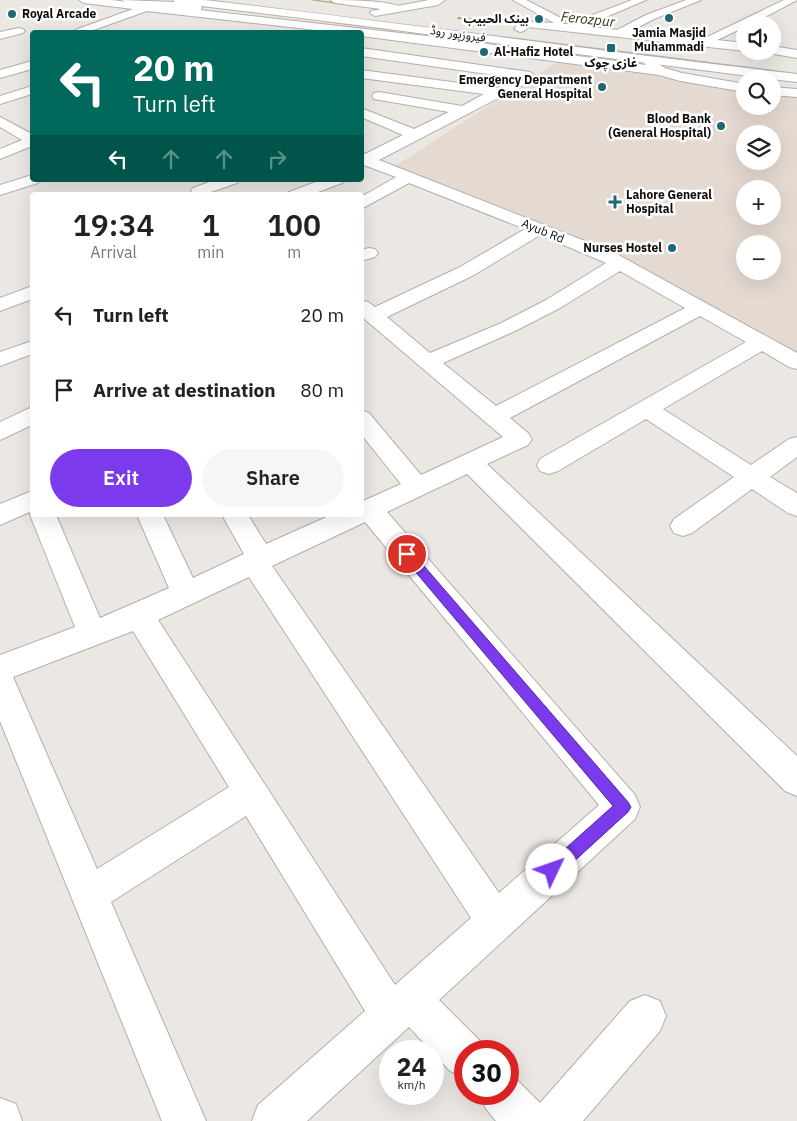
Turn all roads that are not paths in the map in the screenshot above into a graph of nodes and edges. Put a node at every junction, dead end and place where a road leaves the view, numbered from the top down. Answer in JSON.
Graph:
{"nodes":[{"id":1,"x":84,"y":0,"type":"edge"},
{"id":2,"x":127,"y":0,"type":"edge"},
{"id":3,"x":178,"y":0,"type":"edge"},
{"id":4,"x":263,"y":0,"type":"edge"},
{"id":5,"x":522,"y":0,"type":"edge"},
{"id":6,"x":641,"y":0,"type":"edge"},
{"id":7,"x":696,"y":0,"type":"edge"},
{"id":8,"x":792,"y":0,"type":"edge"},
{"id":9,"x":439,"y":1,"type":"edge"},
{"id":10,"x":338,"y":4,"type":"edge"},
{"id":11,"x":148,"y":7,"type":"junction"},
{"id":12,"x":396,"y":8,"type":"junction"},
{"id":13,"x":326,"y":12,"type":"junction"},
{"id":14,"x":445,"y":12,"type":"dead end"},
{"id":15,"x":375,"y":13,"type":"junction"},
{"id":16,"x":250,"y":19,"type":"junction"},
{"id":17,"x":466,"y":23,"type":"dead end"},
{"id":18,"x":305,"y":26,"type":"junction"},
{"id":19,"x":515,"y":29,"type":"dead end"},
{"id":20,"x":91,"y":30,"type":"edge"},
{"id":21,"x":249,"y":30,"type":"edge"},
{"id":22,"x":294,"y":30,"type":"edge"},
{"id":23,"x":340,"y":30,"type":"edge"},
{"id":24,"x":567,"y":30,"type":"junction"},
{"id":25,"x":19,"y":31,"type":"dead end"},
{"id":26,"x":364,"y":33,"type":"edge"},
{"id":27,"x":618,"y":33,"type":"junction"},
{"id":28,"x":0,"y":36,"type":"edge"},
{"id":29,"x":604,"y":40,"type":"junction"},
{"id":30,"x":435,"y":41,"type":"junction"},
{"id":31,"x":707,"y":42,"type":"junction"},
{"id":32,"x":736,"y":49,"type":"edge"},
{"id":33,"x":364,"y":52,"type":"edge"},
{"id":34,"x":736,"y":53,"type":"edge"},
{"id":35,"x":781,"y":54,"type":"edge"},
{"id":36,"x":797,"y":54,"type":"edge"},
{"id":37,"x":397,"y":57,"type":"junction"},
{"id":38,"x":781,"y":57,"type":"edge"},
{"id":39,"x":646,"y":59,"type":"junction"},
{"id":40,"x":797,"y":59,"type":"edge"},
{"id":41,"x":781,"y":60,"type":"edge"},
{"id":42,"x":678,"y":64,"type":"junction"},
{"id":43,"x":797,"y":64,"type":"edge"},
{"id":44,"x":30,"y":66,"type":"edge"},
{"id":45,"x":660,"y":71,"type":"junction"},
{"id":46,"x":364,"y":72,"type":"edge"},
{"id":47,"x":364,"y":73,"type":"edge"},
{"id":48,"x":0,"y":74,"type":"edge"},
{"id":49,"x":736,"y":74,"type":"edge"},
{"id":50,"x":414,"y":81,"type":"junction"},
{"id":51,"x":781,"y":82,"type":"edge"},
{"id":52,"x":796,"y":86,"type":"edge"},
{"id":53,"x":736,"y":87,"type":"edge"},
{"id":54,"x":781,"y":89,"type":"edge"},
{"id":55,"x":30,"y":91,"type":"edge"},
{"id":56,"x":498,"y":92,"type":"junction"},
{"id":57,"x":371,"y":99,"type":"edge"},
{"id":58,"x":0,"y":100,"type":"edge"},
{"id":59,"x":463,"y":110,"type":"junction"},
{"id":60,"x":364,"y":113,"type":"edge"},
{"id":61,"x":0,"y":120,"type":"edge"},
{"id":62,"x":415,"y":134,"type":"junction"},
{"id":63,"x":30,"y":139,"type":"edge"},
{"id":64,"x":30,"y":141,"type":"edge"},
{"id":65,"x":1,"y":153,"type":"edge"},
{"id":66,"x":366,"y":163,"type":"edge"},
{"id":67,"x":408,"y":177,"type":"junction"},
{"id":68,"x":30,"y":181,"type":"edge"},
{"id":69,"x":225,"y":182,"type":"edge"},
{"id":70,"x":331,"y":182,"type":"edge"},
{"id":71,"x":4,"y":189,"type":"edge"},
{"id":72,"x":199,"y":191,"type":"dead end"},
{"id":73,"x":303,"y":192,"type":"edge"},
{"id":74,"x":25,"y":196,"type":"dead end"},
{"id":75,"x":364,"y":202,"type":"edge"},
{"id":76,"x":538,"y":229,"type":"junction"},
{"id":77,"x":619,"y":263,"type":"junction"},
{"id":78,"x":30,"y":293,"type":"edge"},
{"id":79,"x":0,"y":305,"type":"edge"},
{"id":80,"x":700,"y":308,"type":"junction"},
{"id":81,"x":367,"y":311,"type":"edge"},
{"id":82,"x":762,"y":342,"type":"junction"},
{"id":83,"x":30,"y":348,"type":"edge"},
{"id":84,"x":0,"y":360,"type":"edge"},
{"id":85,"x":428,"y":362,"type":"junction"},
{"id":86,"x":797,"y":362,"type":"edge"},
{"id":87,"x":646,"y":408,"type":"junction"},
{"id":88,"x":30,"y":416,"type":"edge"},
{"id":89,"x":494,"y":417,"type":"junction"},
{"id":90,"x":364,"y":422,"type":"edge"},
{"id":91,"x":0,"y":432,"type":"edge"},
{"id":92,"x":797,"y":445,"type":"edge"},
{"id":93,"x":470,"y":462,"type":"junction"},
{"id":94,"x":549,"y":465,"type":"dead end"},
{"id":95,"x":753,"y":478,"type":"junction"},
{"id":96,"x":417,"y":487,"type":"junction"},
{"id":97,"x":30,"y":501,"type":"edge"},
{"id":98,"x":797,"y":506,"type":"edge"},
{"id":99,"x":364,"y":511,"type":"edge"},
{"id":100,"x":364,"y":514,"type":"edge"},
{"id":101,"x":0,"y":515,"type":"edge"},
{"id":102,"x":44,"y":517,"type":"edge"},
{"id":103,"x":151,"y":517,"type":"edge"},
{"id":104,"x":236,"y":517,"type":"edge"},
{"id":105,"x":341,"y":517,"type":"edge"},
{"id":106,"x":325,"y":521,"type":"edge"},
{"id":107,"x":683,"y":526,"type":"dead end"},
{"id":108,"x":257,"y":561,"type":"junction"},
{"id":109,"x":186,"y":594,"type":"junction"},
{"id":110,"x":139,"y":615,"type":"junction"},
{"id":111,"x":92,"y":633,"type":"junction"},
{"id":112,"x":0,"y":669,"type":"edge"},
{"id":113,"x":0,"y":682,"type":"edge"},
{"id":114,"x":797,"y":779,"type":"edge"},
{"id":115,"x":251,"y":793,"type":"junction"},
{"id":116,"x":89,"y":894,"type":"junction"},
{"id":117,"x":496,"y":921,"type":"junction"},
{"id":118,"x":401,"y":1007,"type":"junction"},
{"id":119,"x":645,"y":1016,"type":"dead end"},
{"id":120,"x":454,"y":1048,"type":"edge"},
{"id":121,"x":511,"y":1105,"type":"edge"},
{"id":122,"x":184,"y":1121,"type":"edge"},
{"id":123,"x":274,"y":1121,"type":"edge"},
{"id":124,"x":526,"y":1121,"type":"edge"},
{"id":125,"x":554,"y":1121,"type":"edge"}],
"edges":[{"from":1,"to":11,"type":"street"},
{"from":2,"to":13,"type":"street"},
{"from":3,"to":13,"type":"street","name":"فیروزپور روڈ"},
{"from":4,"to":10,"type":"street","name":"فیروزپور روڈ"},
{"from":5,"to":24,"type":"street"},
{"from":6,"to":24,"type":"street"},
{"from":7,"to":27,"type":"street"},
{"from":8,"to":31,"type":"street"},
{"from":9,"to":12,"type":"street"},
{"from":9,"to":14,"type":"street"},
{"from":10,"to":12,"type":"street"},
{"from":10,"to":13,"type":"street"},
{"from":10,"to":15,"type":"street","name":"فیروزپور روڈ"},
{"from":11,"to":16,"type":"street"},
{"from":11,"to":20,"type":"street"},
{"from":12,"to":15,"type":"street"},
{"from":13,"to":39,"type":"street","name":"فیروزپور روڈ"},
{"from":15,"to":17,"type":"street","name":"فیروزپور روڈ"},
{"from":16,"to":18,"type":"street"},
{"from":16,"to":21,"type":"street"},
{"from":18,"to":22,"type":"street"},
{"from":18,"to":23,"type":"street"},
{"from":19,"to":24,"type":"street"},
{"from":24,"to":27,"type":"street"},
{"from":24,"to":29,"type":"street"},
{"from":25,"to":28,"type":"street"},
{"from":26,"to":30,"type":"street"},
{"from":27,"to":29,"type":"street"},
{"from":27,"to":31,"type":"street"},
{"from":29,"to":34,"type":"street"},
{"from":30,"to":37,"type":"street"},
{"from":30,"to":45,"type":"street"},
{"from":31,"to":32,"type":"street"},
{"from":33,"to":37,"type":"street"},
{"from":35,"to":36,"type":"street"},
{"from":37,"to":46,"type":"street"},
{"from":37,"to":56,"type":"street"},
{"from":38,"to":40,"type":"street"},
{"from":39,"to":42,"type":"street","name":"فیروزپور روڈ"},
{"from":39,"to":45,"type":"street"},
{"from":41,"to":43,"type":"street"},
{"from":42,"to":49,"type":"street"},
{"from":42,"to":52,"type":"street","name":"فیروزپور روڈ"},
{"from":44,"to":48,"type":"street"},
{"from":45,"to":53,"type":"street"},
{"from":47,"to":50,"type":"street"},
{"from":50,"to":56,"type":"street"},
{"from":50,"to":57,"type":"street"},
{"from":51,"to":52,"type":"street"},
{"from":52,"to":54,"type":"street"},
{"from":55,"to":58,"type":"street"},
{"from":56,"to":59,"type":"street"},
{"from":57,"to":59,"type":"street"},
{"from":59,"to":62,"type":"street"},
{"from":60,"to":62,"type":"street"},
{"from":61,"to":63,"type":"street"},
{"from":62,"to":66,"type":"street"},
{"from":64,"to":65,"type":"street"},
{"from":66,"to":67,"type":"street","name":"Ayub Rd"},
{"from":67,"to":75,"type":"street"},
{"from":67,"to":76,"type":"street","name":"Ayub Rd"},
{"from":68,"to":71,"type":"street"},
{"from":69,"to":72,"type":"street"},
{"from":70,"to":73,"type":"street"},
{"from":71,"to":74,"type":"street"},
{"from":76,"to":77,"type":"street","name":"Ayub Rd"},
{"from":76,"to":81,"type":"street"},
{"from":77,"to":80,"type":"street","name":"Ayub Rd"},
{"from":77,"to":85,"type":"street"},
{"from":78,"to":79,"type":"street"},
{"from":80,"to":82,"type":"street","name":"Ayub Rd"},
{"from":80,"to":89,"type":"street"},
{"from":81,"to":85,"type":"street"},
{"from":82,"to":86,"type":"street","name":"Ayub Rd"},
{"from":82,"to":87,"type":"street"},
{"from":83,"to":84,"type":"street"},
{"from":85,"to":89,"type":"street"},
{"from":87,"to":94,"type":"street"},
{"from":87,"to":95,"type":"street"},
{"from":88,"to":91,"type":"street"},
{"from":89,"to":93,"type":"street"},
{"from":90,"to":96,"type":"street"},
{"from":92,"to":95,"type":"street"},
{"from":93,"to":96,"type":"street"},
{"from":93,"to":114,"type":"street"},
{"from":95,"to":98,"type":"street"},
{"from":95,"to":107,"type":"street"},
{"from":96,"to":99,"type":"street"},
{"from":97,"to":101,"type":"street"},
{"from":100,"to":117,"type":"street"},
{"from":102,"to":111,"type":"street"},
{"from":103,"to":109,"type":"street"},
{"from":104,"to":108,"type":"street"},
{"from":105,"to":106,"type":"street"},
{"from":106,"to":108,"type":"street"},
{"from":108,"to":109,"type":"street"},
{"from":108,"to":117,"type":"street"},
{"from":109,"to":110,"type":"street"},
{"from":110,"to":111,"type":"street"},
{"from":110,"to":115,"type":"street"},
{"from":111,"to":112,"type":"street"},
{"from":113,"to":116,"type":"street"},
{"from":115,"to":116,"type":"street"},
{"from":115,"to":118,"type":"street"},
{"from":116,"to":122,"type":"street"},
{"from":117,"to":118,"type":"street"},
{"from":118,"to":120,"type":"street"},
{"from":118,"to":123,"type":"street"},
{"from":119,"to":125,"type":"street"},
{"from":121,"to":124,"type":"street"}]}
